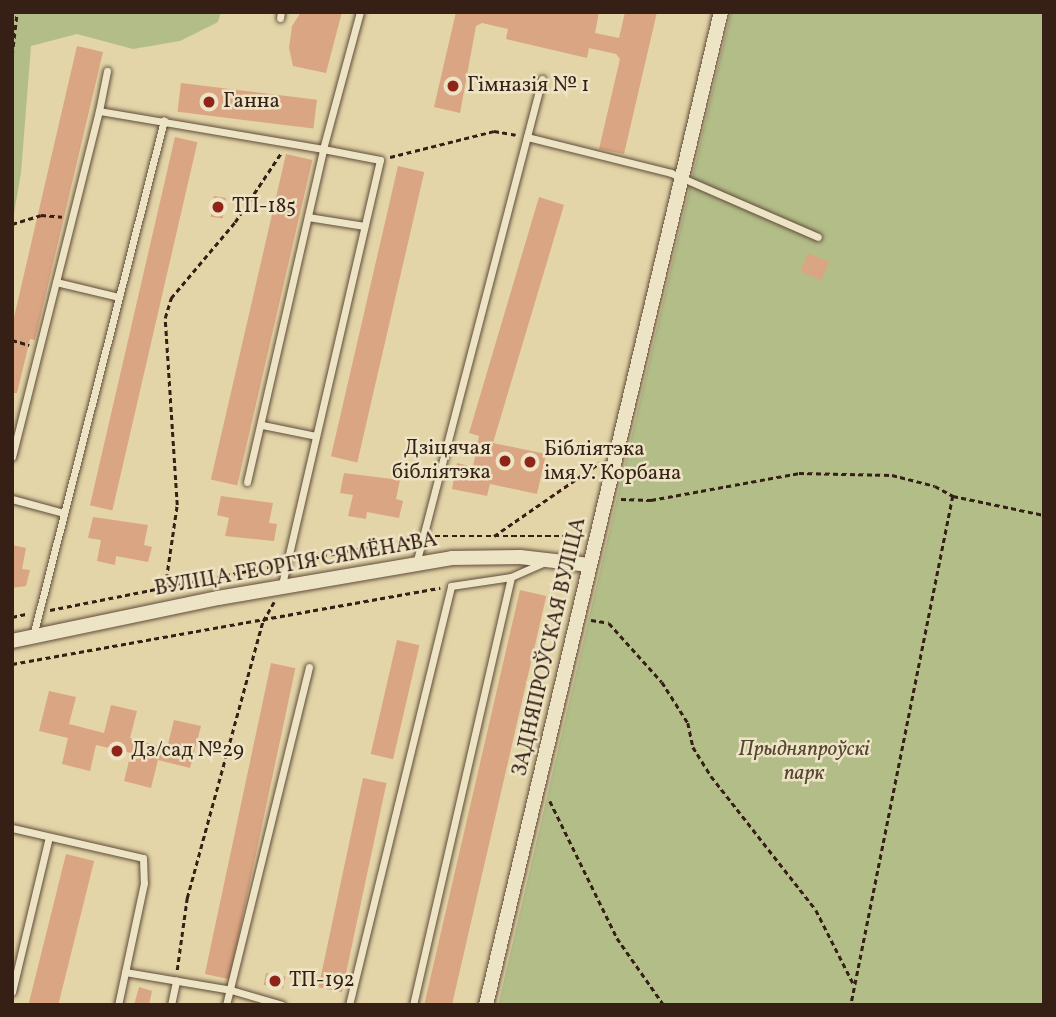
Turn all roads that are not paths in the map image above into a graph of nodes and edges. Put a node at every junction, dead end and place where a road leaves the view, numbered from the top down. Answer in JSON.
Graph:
{"nodes":[{"id":1,"x":360,"y":12,"type":"edge"},
{"id":2,"x":721,"y":12,"type":"edge"},
{"id":3,"x":107,"y":71,"type":"dead end"},
{"id":4,"x":542,"y":79,"type":"dead end"},
{"id":5,"x":99,"y":111,"type":"junction"},
{"id":6,"x":164,"y":120,"type":"junction"},
{"id":7,"x":527,"y":137,"type":"junction"},
{"id":8,"x":323,"y":149,"type":"junction"},
{"id":9,"x":682,"y":177,"type":"junction"},
{"id":10,"x":308,"y":217,"type":"junction"},
{"id":11,"x":364,"y":226,"type":"junction"},
{"id":12,"x":818,"y":237,"type":"dead end"},
{"id":13,"x":56,"y":282,"type":"junction"},
{"id":14,"x":119,"y":297,"type":"junction"},
{"id":15,"x":261,"y":425,"type":"junction"},
{"id":16,"x":316,"y":436,"type":"junction"},
{"id":17,"x":12,"y":457,"type":"edge"},
{"id":18,"x":247,"y":482,"type":"dead end"},
{"id":19,"x":12,"y":499,"type":"edge"},
{"id":20,"x":64,"y":513,"type":"junction"},
{"id":21,"x":552,"y":559,"type":"junction"},
{"id":22,"x":416,"y":564,"type":"junction"},
{"id":23,"x":590,"y":565,"type":"junction"},
{"id":24,"x":511,"y":577,"type":"junction"},
{"id":25,"x":282,"y":587,"type":"junction"},
{"id":26,"x":33,"y":637,"type":"junction"},
{"id":27,"x":12,"y":641,"type":"edge"},
{"id":28,"x":309,"y":667,"type":"dead end"},
{"id":29,"x":12,"y":828,"type":"edge"},
{"id":30,"x":49,"y":837,"type":"junction"},
{"id":31,"x":125,"y":972,"type":"junction"},
{"id":32,"x":176,"y":981,"type":"junction"},
{"id":33,"x":230,"y":990,"type":"junction"},
{"id":34,"x":12,"y":992,"type":"edge"},
{"id":35,"x":118,"y":1005,"type":"edge"},
{"id":36,"x":171,"y":1005,"type":"edge"},
{"id":37,"x":226,"y":1005,"type":"edge"},
{"id":38,"x":282,"y":1005,"type":"edge"},
{"id":39,"x":349,"y":1005,"type":"edge"},
{"id":40,"x":413,"y":1005,"type":"edge"},
{"id":41,"x":486,"y":1005,"type":"edge"}],
"edges":[{"from":1,"to":8,"type":"lane"},
{"from":2,"to":9,"type":"street","name":"ЗАДНЯПРОЎСКАЯ ВУЛІЦА"},
{"from":3,"to":5,"type":"lane"},
{"from":4,"to":7,"type":"lane"},
{"from":5,"to":6,"type":"lane"},
{"from":5,"to":13,"type":"lane"},
{"from":6,"to":8,"type":"lane"},
{"from":6,"to":14,"type":"lane"},
{"from":7,"to":9,"type":"lane"},
{"from":7,"to":22,"type":"lane"},
{"from":8,"to":10,"type":"lane"},
{"from":8,"to":11,"type":"lane"},
{"from":9,"to":12,"type":"lane"},
{"from":9,"to":23,"type":"street","name":"ЗАДНЯПРОЎСКАЯ ВУЛІЦА"},
{"from":10,"to":11,"type":"lane"},
{"from":10,"to":15,"type":"lane"},
{"from":11,"to":16,"type":"lane"},
{"from":13,"to":14,"type":"lane"},
{"from":13,"to":17,"type":"lane"},
{"from":14,"to":20,"type":"lane"},
{"from":15,"to":16,"type":"lane"},
{"from":15,"to":18,"type":"lane"},
{"from":16,"to":25,"type":"lane"},
{"from":19,"to":20,"type":"lane"},
{"from":20,"to":26,"type":"lane"},
{"from":21,"to":22,"type":"street","name":"ВУЛІЦА ГЕОРГІЯ СЯМЁНАВА"},
{"from":21,"to":23,"type":"street","name":"ВУЛІЦА ГЕОРГІЯ СЯМЁНАВА"},
{"from":21,"to":24,"type":"lane"},
{"from":22,"to":25,"type":"street","name":"ВУЛІЦА ГЕОРГІЯ СЯМЁНАВА"},
{"from":23,"to":41,"type":"street","name":"ЗАДНЯПРОЎСКАЯ ВУЛІЦА"},
{"from":24,"to":39,"type":"lane"},
{"from":24,"to":40,"type":"lane"},
{"from":25,"to":26,"type":"street","name":"ВУЛІЦА ГЕОРГІЯ СЯМЁНАВА"},
{"from":26,"to":27,"type":"street","name":"ВУЛІЦА ГЕОРГІЯ СЯМЁНАВА"},
{"from":28,"to":33,"type":"lane"},
{"from":29,"to":30,"type":"lane"},
{"from":30,"to":31,"type":"lane"},
{"from":30,"to":34,"type":"lane"},
{"from":31,"to":32,"type":"lane"},
{"from":31,"to":35,"type":"lane"},
{"from":32,"to":33,"type":"lane"},
{"from":32,"to":36,"type":"lane"},
{"from":33,"to":37,"type":"lane"},
{"from":33,"to":38,"type":"lane"}]}
